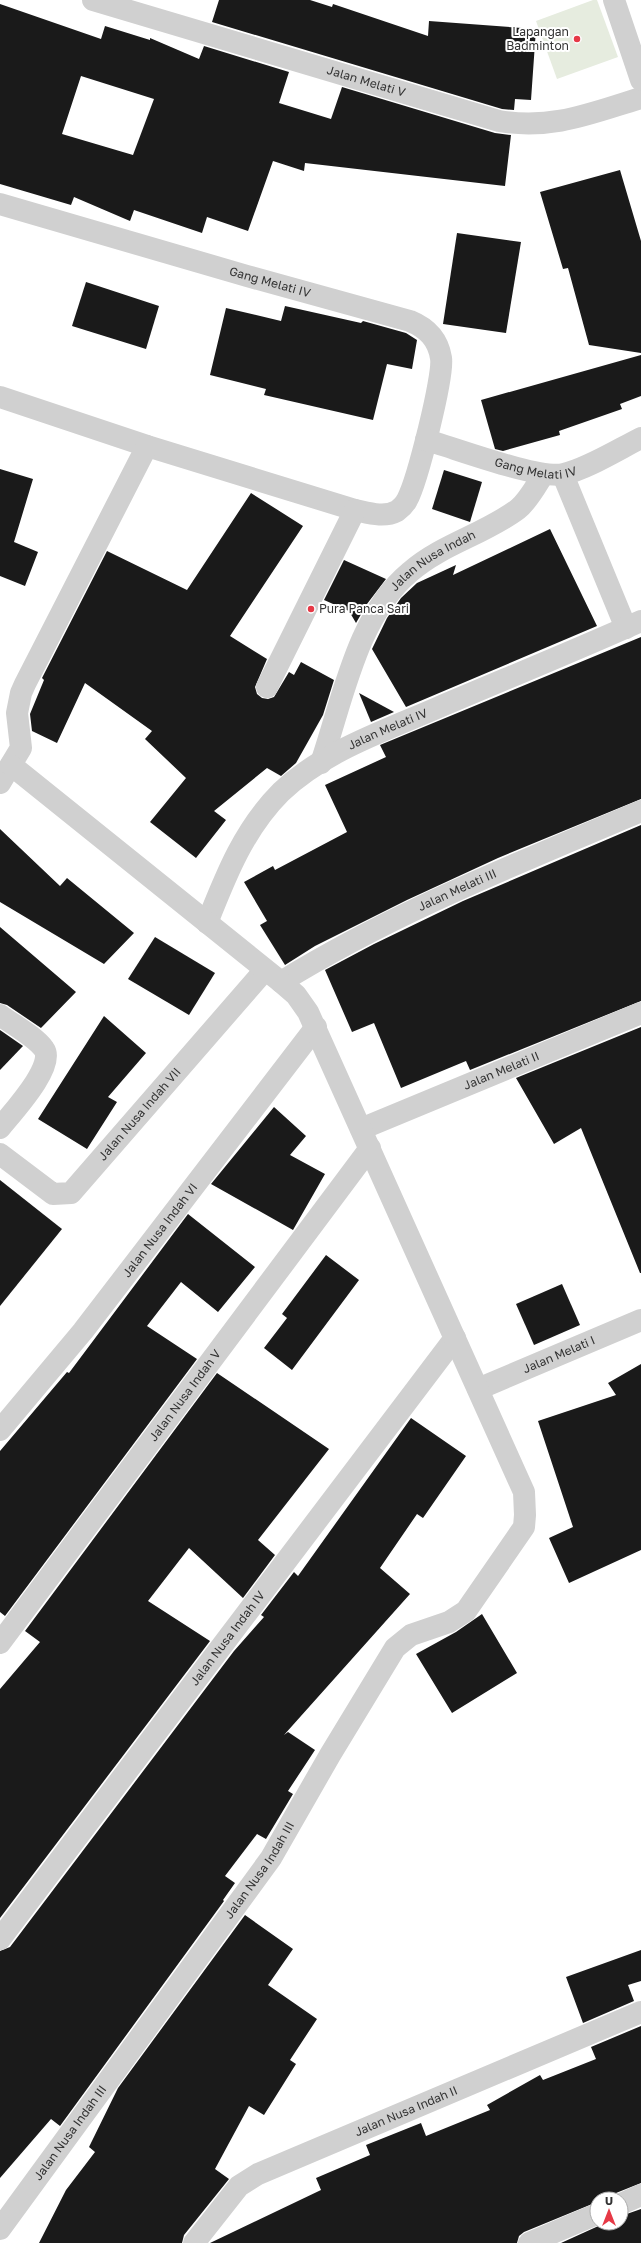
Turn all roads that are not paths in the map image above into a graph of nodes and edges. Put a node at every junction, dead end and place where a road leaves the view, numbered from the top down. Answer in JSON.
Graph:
{"nodes":[{"id":1,"x":93,"y":0,"type":"edge"},
{"id":2,"x":614,"y":0,"type":"edge"},
{"id":3,"x":641,"y":80,"type":"edge"},
{"id":4,"x":641,"y":98,"type":"edge"},
{"id":5,"x":0,"y":204,"type":"edge"},
{"id":6,"x":0,"y":397,"type":"edge"},
{"id":7,"x":641,"y":438,"type":"edge"},
{"id":8,"x":426,"y":440,"type":"junction"},
{"id":9,"x":147,"y":446,"type":"junction"},
{"id":10,"x":553,"y":475,"type":"junction"},
{"id":11,"x":356,"y":510,"type":"junction"},
{"id":12,"x":634,"y":624,"type":"edge"},
{"id":13,"x":267,"y":687,"type":"dead end"},
{"id":14,"x":322,"y":762,"type":"junction"},
{"id":15,"x":6,"y":774,"type":"edge"},
{"id":16,"x":641,"y":811,"type":"edge"},
{"id":17,"x":207,"y":923,"type":"junction"},
{"id":18,"x":272,"y":976,"type":"junction"},
{"id":19,"x":641,"y":1013,"type":"edge"},
{"id":20,"x":0,"y":1015,"type":"edge"},
{"id":21,"x":316,"y":1027,"type":"junction"},
{"id":22,"x":0,"y":1128,"type":"edge"},
{"id":23,"x":365,"y":1138,"type":"junction"},
{"id":24,"x":0,"y":1154,"type":"edge"},
{"id":25,"x":641,"y":1320,"type":"edge"},
{"id":26,"x":455,"y":1338,"type":"junction"},
{"id":27,"x":478,"y":1388,"type":"junction"},
{"id":28,"x":0,"y":1430,"type":"edge"},
{"id":29,"x":0,"y":1643,"type":"edge"},
{"id":30,"x":0,"y":1939,"type":"edge"},
{"id":31,"x":641,"y":2012,"type":"edge"},
{"id":32,"x":641,"y":2195,"type":"edge"},
{"id":33,"x":629,"y":2200,"type":"edge"},
{"id":34,"x":589,"y":2217,"type":"edge"},
{"id":35,"x":0,"y":2229,"type":"edge"},
{"id":36,"x":194,"y":2243,"type":"edge"},
{"id":37,"x":529,"y":2243,"type":"edge"}],
"edges":[{"from":1,"to":4,"type":"street","name":"Jalan Melati V"},
{"from":2,"to":3,"type":"street"},
{"from":5,"to":8,"type":"street","name":"Gang Melati IV"},
{"from":6,"to":9,"type":"street","name":"Gang Melati IV"},
{"from":7,"to":10,"type":"street","name":"Gang Melati IV"},
{"from":8,"to":10,"type":"street","name":"Gang Melati IV"},
{"from":8,"to":11,"type":"street","name":"Gang Melati IV"},
{"from":9,"to":11,"type":"street","name":"Gang Melati IV"},
{"from":9,"to":15,"type":"street"},
{"from":10,"to":12,"type":"street"},
{"from":10,"to":14,"type":"street","name":"Jalan Nusa Indah"},
{"from":11,"to":13,"type":"street"},
{"from":12,"to":14,"type":"street","name":"Jalan Melati IV"},
{"from":14,"to":17,"type":"street","name":"Jalan Melati IV"},
{"from":15,"to":17,"type":"street"},
{"from":16,"to":18,"type":"street","name":"Jalan Melati III"},
{"from":17,"to":18,"type":"street"},
{"from":18,"to":21,"type":"street"},
{"from":18,"to":24,"type":"street","name":"Jalan Nusa Indah VII"},
{"from":19,"to":23,"type":"street","name":"Jalan Melati II"},
{"from":20,"to":22,"type":"street"},
{"from":21,"to":23,"type":"street"},
{"from":21,"to":28,"type":"street","name":"Jalan Nusa Indah VI"},
{"from":23,"to":26,"type":"street"},
{"from":23,"to":29,"type":"street","name":"Jalan Nusa Indah V"},
{"from":25,"to":27,"type":"street","name":"Jalan Melati I"},
{"from":26,"to":27,"type":"street"},
{"from":26,"to":30,"type":"street","name":"Jalan Nusa Indah IV"},
{"from":27,"to":35,"type":"street","name":"Jalan Nusa Indah III"},
{"from":31,"to":36,"type":"street","name":"Jalan Nusa Indah II"},
{"from":32,"to":33,"type":"street"},
{"from":34,"to":37,"type":"street"}]}
